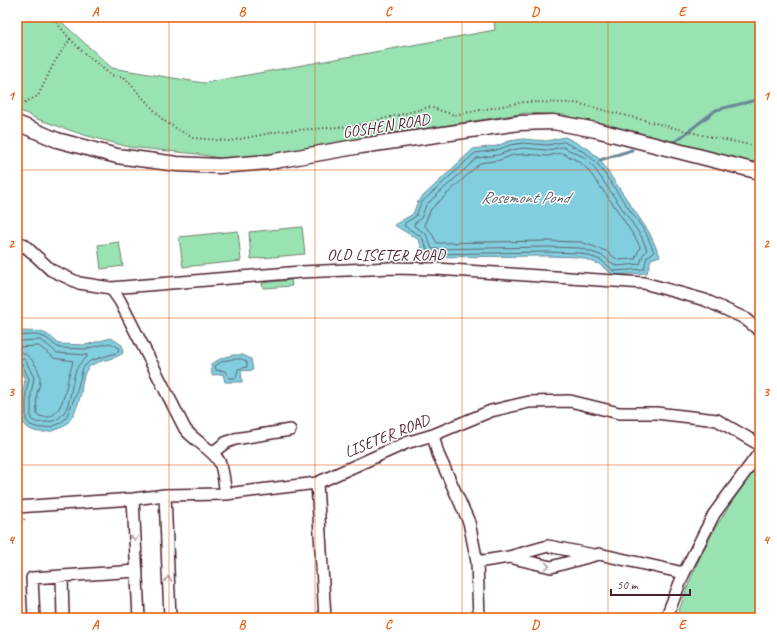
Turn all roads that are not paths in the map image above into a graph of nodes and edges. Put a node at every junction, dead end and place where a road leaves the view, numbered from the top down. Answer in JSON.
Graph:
{"nodes":[{"id":1,"x":17,"y":123,"type":"edge"},
{"id":2,"x":760,"y":172,"type":"edge"},
{"id":3,"x":17,"y":250,"type":"edge"},
{"id":4,"x":111,"y":288,"type":"junction"},
{"id":5,"x":760,"y":331,"type":"edge"},
{"id":6,"x":290,"y":430,"type":"dead end"},
{"id":7,"x":433,"y":435,"type":"junction"},
{"id":8,"x":760,"y":445,"type":"edge"},
{"id":9,"x":760,"y":452,"type":"edge"},
{"id":10,"x":212,"y":453,"type":"junction"},
{"id":11,"x":317,"y":484,"type":"junction"},
{"id":12,"x":226,"y":494,"type":"junction"},
{"id":13,"x":166,"y":495,"type":"junction"},
{"id":14,"x":133,"y":499,"type":"junction"},
{"id":15,"x":17,"y":507,"type":"edge"},
{"id":16,"x":597,"y":555,"type":"junction"},
{"id":17,"x":509,"y":557,"type":"junction"},
{"id":18,"x":477,"y":562,"type":"junction"},
{"id":19,"x":137,"y":571,"type":"junction"},
{"id":20,"x":684,"y":574,"type":"junction"},
{"id":21,"x":62,"y":576,"type":"junction"},
{"id":22,"x":34,"y":618,"type":"edge"},
{"id":23,"x":63,"y":618,"type":"edge"},
{"id":24,"x":139,"y":618,"type":"edge"},
{"id":25,"x":170,"y":618,"type":"edge"},
{"id":26,"x":325,"y":618,"type":"edge"},
{"id":27,"x":479,"y":618,"type":"edge"},
{"id":28,"x":666,"y":618,"type":"edge"}],
"edges":[{"from":1,"to":2,"type":"main road","name":"GOSHEN ROAD"},
{"from":3,"to":4,"type":"street","name":"OLD LISETER ROAD"},
{"from":4,"to":5,"type":"street","name":"OLD LISETER ROAD"},
{"from":4,"to":10,"type":"street"},
{"from":6,"to":10,"type":"street"},
{"from":7,"to":8,"type":"street","name":"LISETER ROAD"},
{"from":7,"to":11,"type":"street","name":"LISETER ROAD"},
{"from":7,"to":18,"type":"street"},
{"from":9,"to":20,"type":"street"},
{"from":10,"to":12,"type":"street"},
{"from":11,"to":12,"type":"street","name":"LISETER ROAD"},
{"from":11,"to":26,"type":"street"},
{"from":12,"to":13,"type":"street","name":"LISETER ROAD"},
{"from":13,"to":14,"type":"street","name":"LISETER ROAD"},
{"from":25,"to":13,"type":"street","one_way":true},
{"from":14,"to":15,"type":"street","name":"LISETER ROAD"},
{"from":14,"to":19,"type":"street","one_way":true},
{"from":16,"to":17,"type":"street"},
{"from":17,"to":16,"type":"street","one_way":true},
{"from":16,"to":20,"type":"street"},
{"from":17,"to":18,"type":"street"},
{"from":18,"to":27,"type":"street"},
{"from":19,"to":21,"type":"street"},
{"from":19,"to":24,"type":"street"},
{"from":20,"to":28,"type":"street"},
{"from":21,"to":22,"type":"street"},
{"from":21,"to":23,"type":"street"}]}
